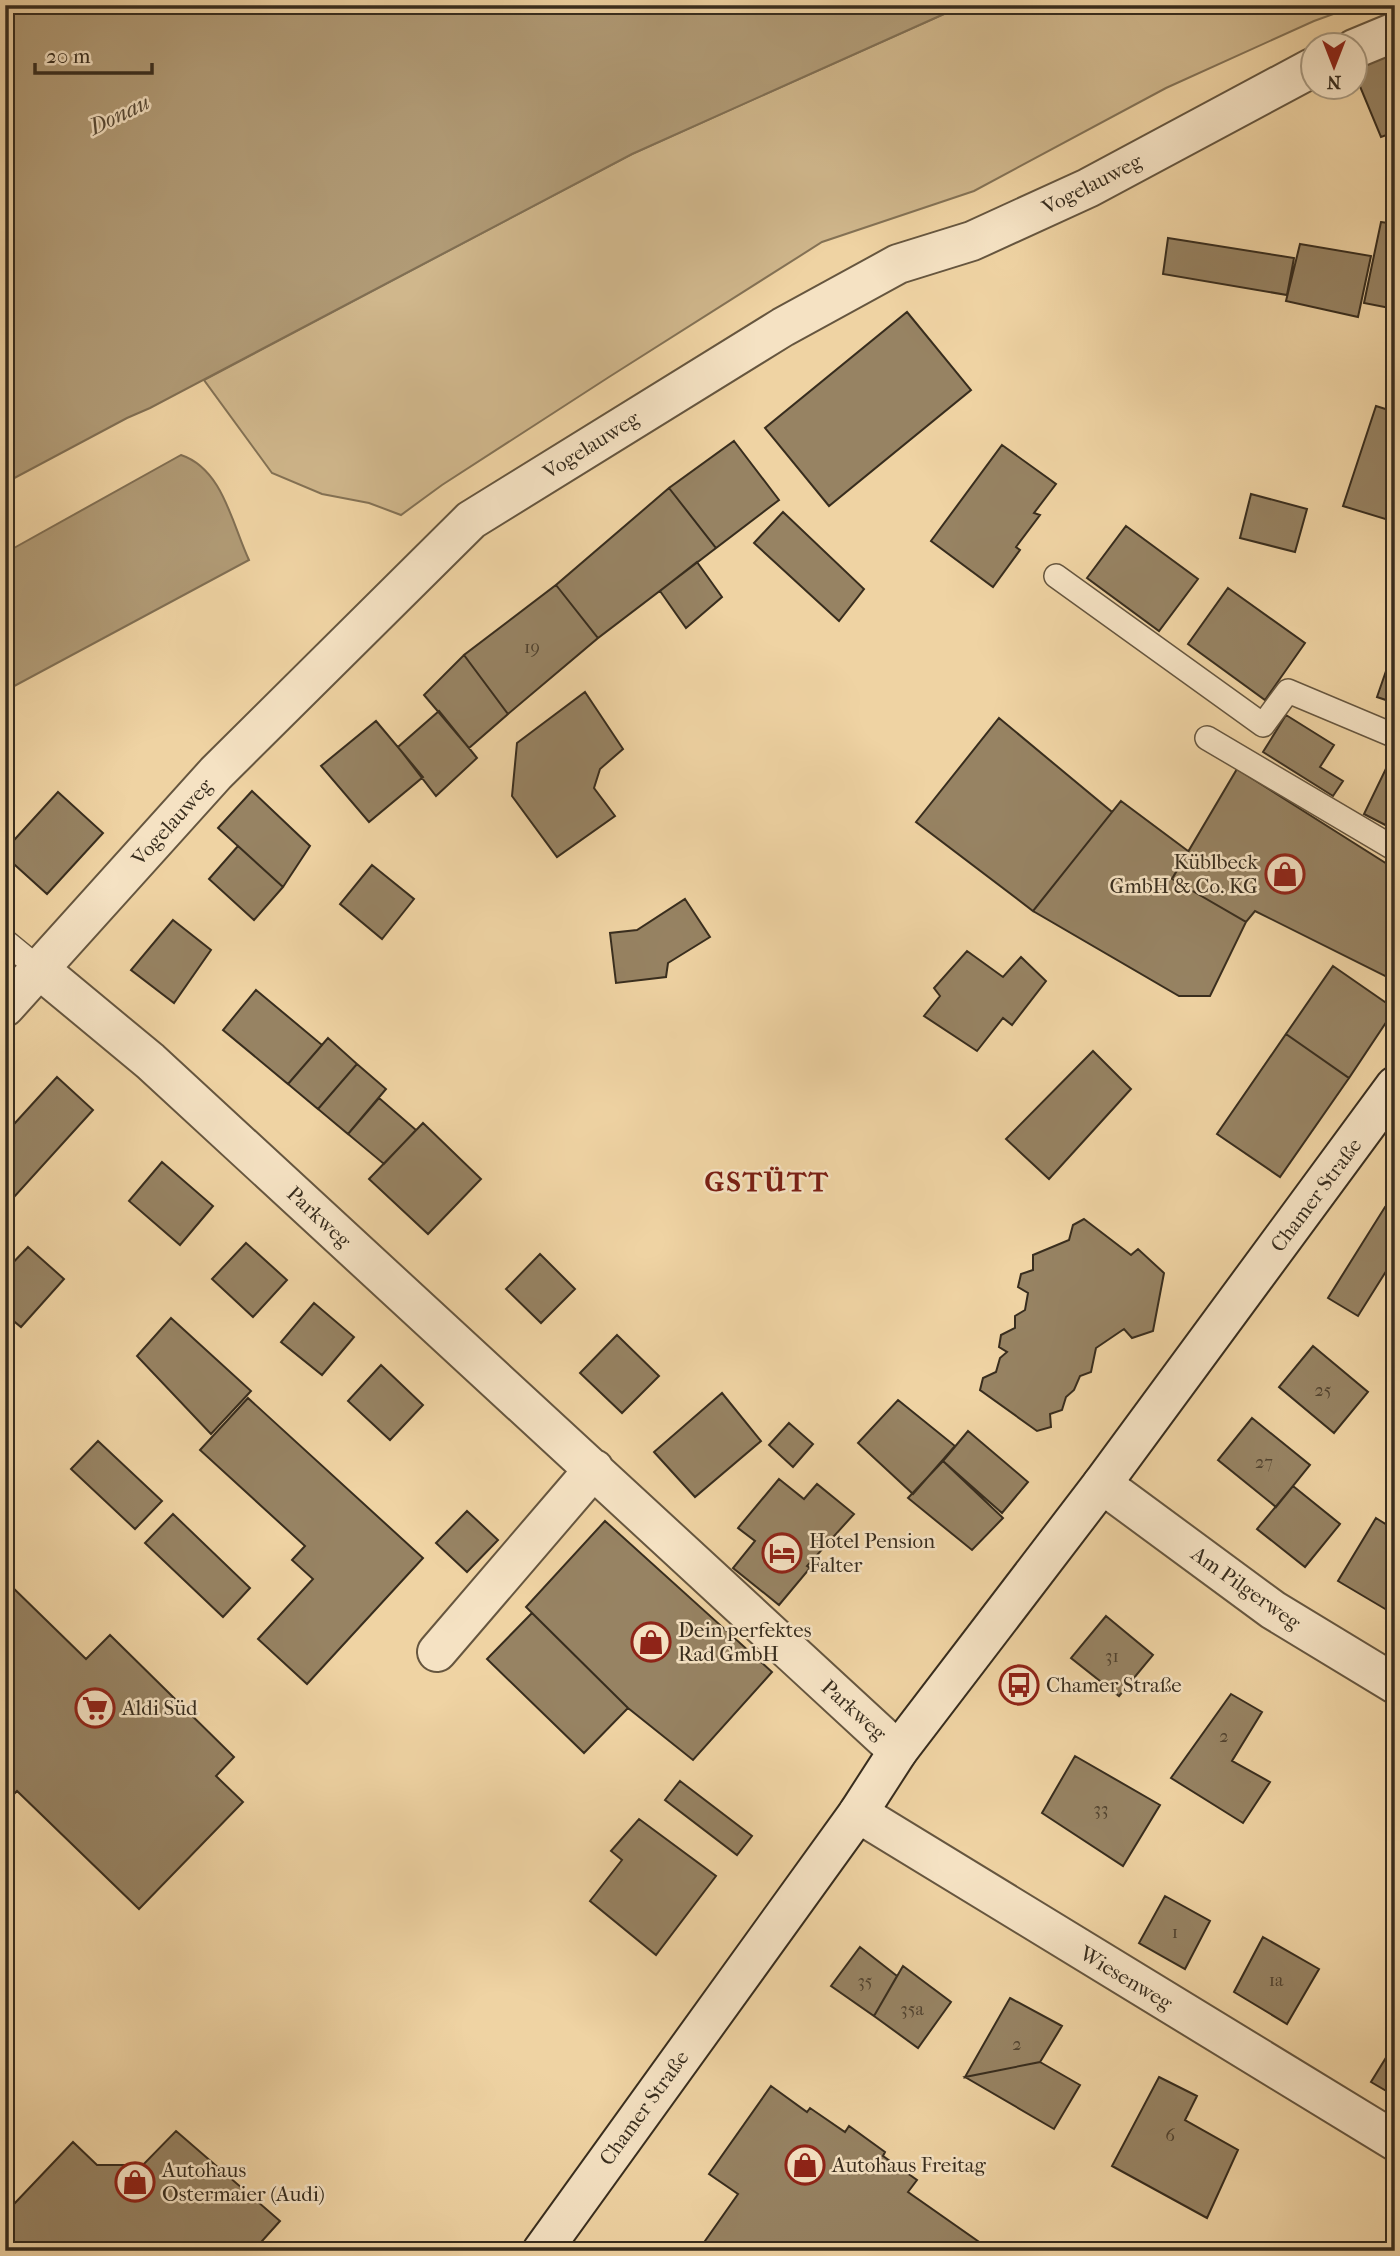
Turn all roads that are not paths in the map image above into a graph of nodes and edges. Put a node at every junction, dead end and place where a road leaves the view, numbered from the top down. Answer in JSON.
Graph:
{"nodes":[{"id":1,"x":1395,"y":32,"type":"edge"},
{"id":2,"x":1368,"y":43,"type":"edge"},
{"id":3,"x":1298,"y":76,"type":"edge"},
{"id":4,"x":1056,"y":576,"type":"dead end"},
{"id":5,"x":1395,"y":736,"type":"edge"},
{"id":6,"x":1208,"y":738,"type":"dead end"},
{"id":7,"x":1395,"y":849,"type":"edge"},
{"id":8,"x":5,"y":941,"type":"edge"},
{"id":9,"x":39,"y":970,"type":"junction"},
{"id":10,"x":5,"y":1007,"type":"edge"},
{"id":11,"x":1395,"y":1087,"type":"edge"},
{"id":12,"x":594,"y":1469,"type":"junction"},
{"id":13,"x":1102,"y":1484,"type":"junction"},
{"id":14,"x":437,"y":1652,"type":"dead end"},
{"id":15,"x":1395,"y":1684,"type":"edge"},
{"id":16,"x":898,"y":1751,"type":"junction"},
{"id":17,"x":858,"y":1813,"type":"junction"},
{"id":18,"x":1395,"y":2141,"type":"edge"},
{"id":19,"x":542,"y":2251,"type":"edge"}],
"edges":[{"from":1,"to":2,"type":"street"},
{"from":3,"to":9,"type":"street","name":"Vogelauweg"},
{"from":4,"to":5,"type":"lane"},
{"from":6,"to":7,"type":"lane"},
{"from":8,"to":9,"type":"lane"},
{"from":9,"to":10,"type":"street","name":"Vogelauweg"},
{"from":9,"to":12,"type":"street","name":"Parkweg"},
{"from":11,"to":13,"type":"street","name":"Chamer Straße"},
{"from":12,"to":14,"type":"street"},
{"from":12,"to":16,"type":"street","name":"Parkweg"},
{"from":13,"to":15,"type":"street","name":"Am Pilgerweg"},
{"from":13,"to":16,"type":"street","name":"Chamer Straße"},
{"from":16,"to":17,"type":"street","name":"Chamer Straße"},
{"from":17,"to":18,"type":"street","name":"Wiesenweg"},
{"from":17,"to":19,"type":"street","name":"Chamer Straße"}]}
